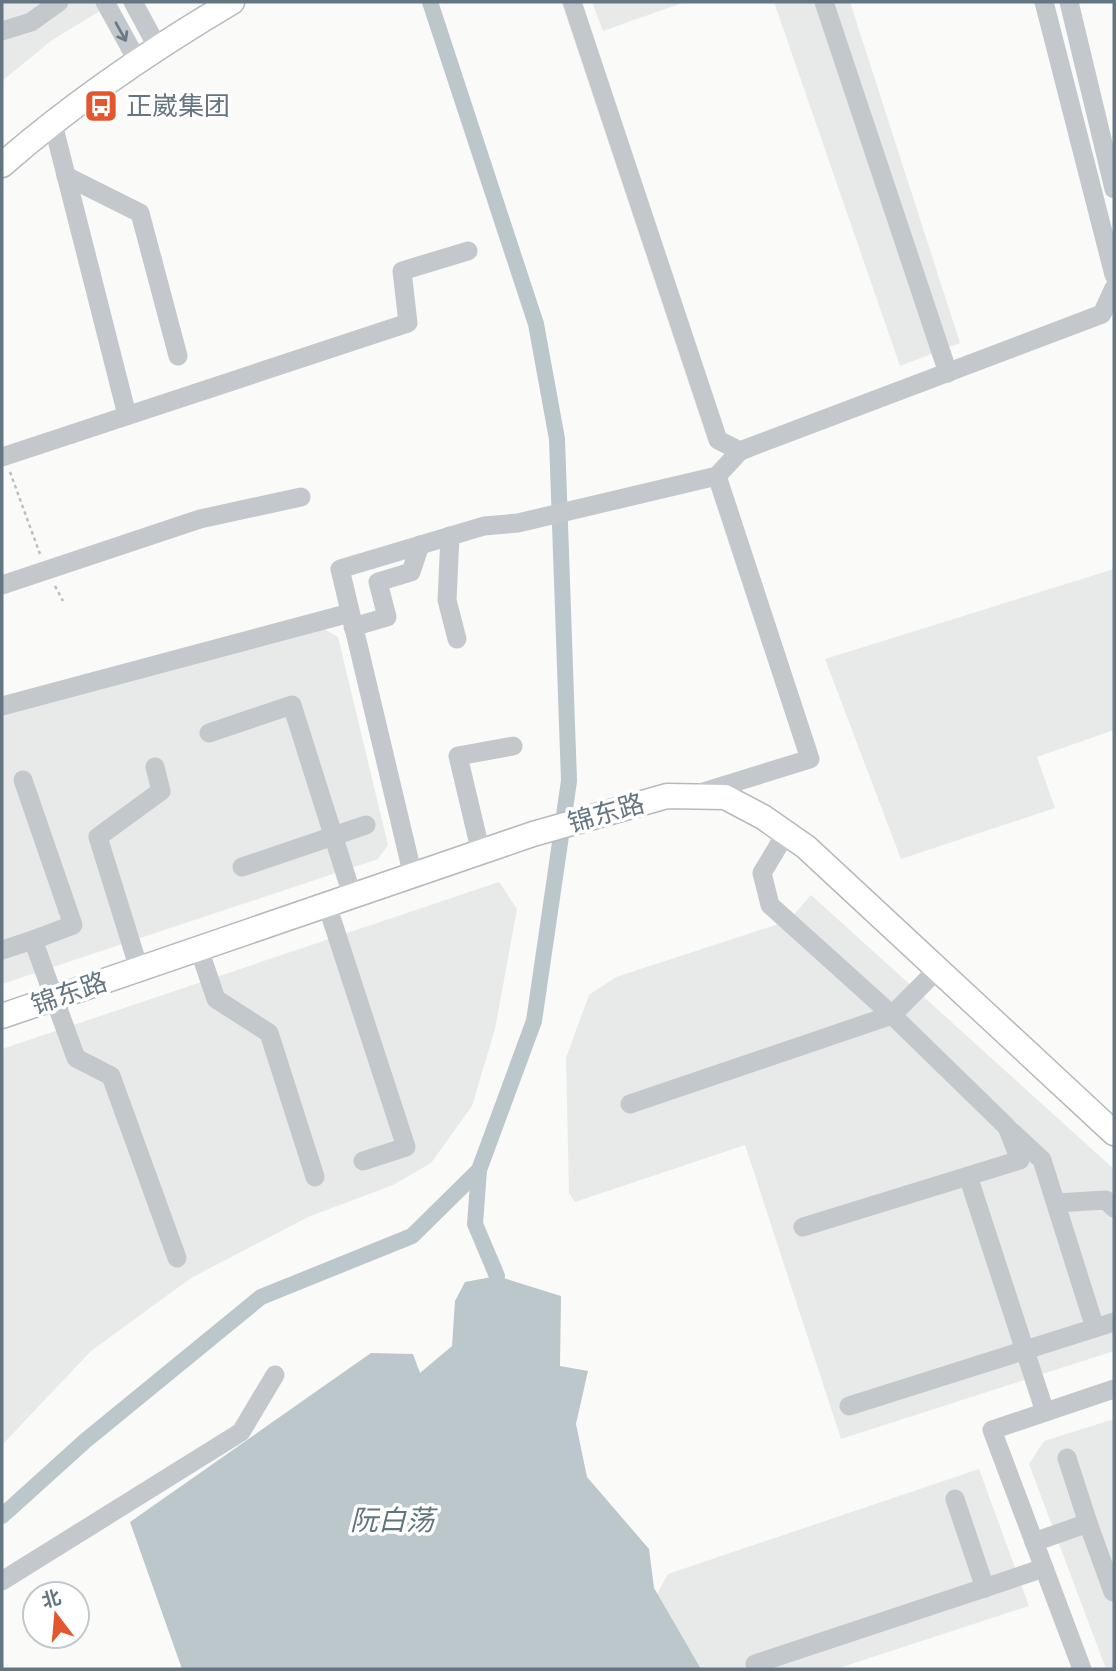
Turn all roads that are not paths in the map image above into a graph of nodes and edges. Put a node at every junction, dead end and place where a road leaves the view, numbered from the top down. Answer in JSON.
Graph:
{"nodes":[{"id":1,"x":59,"y":2,"type":"edge"},
{"id":2,"x":104,"y":2,"type":"edge"},
{"id":3,"x":133,"y":2,"type":"edge"},
{"id":4,"x":232,"y":2,"type":"edge"},
{"id":5,"x":572,"y":2,"type":"edge"},
{"id":6,"x":824,"y":2,"type":"edge"},
{"id":7,"x":1044,"y":2,"type":"edge"},
{"id":8,"x":1069,"y":2,"type":"edge"},
{"id":9,"x":2,"y":31,"type":"edge"},
{"id":10,"x":158,"y":48,"type":"junction"},
{"id":11,"x":138,"y":62,"type":"junction"},
{"id":12,"x":52,"y":124,"type":"junction"},
{"id":13,"x":2,"y":165,"type":"edge"},
{"id":14,"x":66,"y":176,"type":"junction"},
{"id":15,"x":1114,"y":189,"type":"edge"},
{"id":16,"x":468,"y":251,"type":"dead end"},
{"id":17,"x":1114,"y":275,"type":"edge"},
{"id":18,"x":1114,"y":288,"type":"edge"},
{"id":19,"x":178,"y":356,"type":"dead end"},
{"id":20,"x":948,"y":373,"type":"junction"},
{"id":21,"x":127,"y":415,"type":"junction"},
{"id":22,"x":740,"y":451,"type":"junction"},
{"id":23,"x":3,"y":456,"type":"edge"},
{"id":24,"x":717,"y":476,"type":"junction"},
{"id":25,"x":302,"y":497,"type":"dead end"},
{"id":26,"x":450,"y":536,"type":"junction"},
{"id":27,"x":420,"y":545,"type":"junction"},
{"id":28,"x":2,"y":585,"type":"edge"},
{"id":29,"x":352,"y":620,"type":"junction"},
{"id":30,"x":457,"y":639,"type":"dead end"},
{"id":31,"x":2,"y":706,"type":"edge"},
{"id":32,"x":209,"y":733,"type":"dead end"},
{"id":33,"x":513,"y":746,"type":"dead end"},
{"id":34,"x":155,"y":767,"type":"dead end"},
{"id":35,"x":23,"y":780,"type":"dead end"},
{"id":36,"x":697,"y":794,"type":"junction"},
{"id":37,"x":366,"y":825,"type":"dead end"},
{"id":38,"x":786,"y":833,"type":"junction"},
{"id":39,"x":333,"y":836,"type":"junction"},
{"id":40,"x":481,"y":853,"type":"junction"},
{"id":41,"x":242,"y":867,"type":"dead end"},
{"id":42,"x":413,"y":876,"type":"junction"},
{"id":43,"x":352,"y":895,"type":"junction"},
{"id":44,"x":327,"y":905,"type":"junction"},
{"id":45,"x":33,"y":940,"type":"junction"},
{"id":46,"x":199,"y":949,"type":"junction"},
{"id":47,"x":2,"y":950,"type":"edge"},
{"id":48,"x":139,"y":969,"type":"junction"},
{"id":49,"x":937,"y":970,"type":"junction"},
{"id":50,"x":53,"y":999,"type":"junction"},
{"id":51,"x":892,"y":1015,"type":"junction"},
{"id":52,"x":2,"y":1016,"type":"edge"},
{"id":53,"x":630,"y":1104,"type":"dead end"},
{"id":54,"x":1007,"y":1127,"type":"junction"},
{"id":55,"x":1114,"y":1133,"type":"edge"},
{"id":56,"x":363,"y":1161,"type":"dead end"},
{"id":57,"x":968,"y":1176,"type":"junction"},
{"id":58,"x":315,"y":1177,"type":"dead end"},
{"id":59,"x":1056,"y":1203,"type":"junction"},
{"id":60,"x":1114,"y":1208,"type":"edge"},
{"id":61,"x":803,"y":1227,"type":"dead end"},
{"id":62,"x":177,"y":1258,"type":"dead end"},
{"id":63,"x":1114,"y":1322,"type":"edge"},
{"id":64,"x":1095,"y":1328,"type":"junction"},
{"id":65,"x":1024,"y":1350,"type":"junction"},
{"id":66,"x":275,"y":1375,"type":"dead end"},
{"id":67,"x":1114,"y":1389,"type":"edge"},
{"id":68,"x":849,"y":1406,"type":"dead end"},
{"id":69,"x":1045,"y":1412,"type":"junction"},
{"id":70,"x":1067,"y":1458,"type":"dead end"},
{"id":71,"x":955,"y":1499,"type":"dead end"},
{"id":72,"x":1088,"y":1523,"type":"junction"},
{"id":73,"x":1034,"y":1542,"type":"junction"},
{"id":74,"x":1044,"y":1568,"type":"junction"},
{"id":75,"x":2,"y":1581,"type":"edge"},
{"id":76,"x":985,"y":1587,"type":"junction"},
{"id":77,"x":1113,"y":1592,"type":"edge"},
{"id":78,"x":755,"y":1664,"type":"dead end"},
{"id":79,"x":1082,"y":1669,"type":"edge"}],
"edges":[{"from":1,"to":9,"type":"street"},
{"from":2,"to":11,"type":"street","one_way":true},
{"from":3,"to":10,"type":"street"},
{"from":4,"to":10,"type":"main road"},
{"from":5,"to":22,"type":"street"},
{"from":6,"to":20,"type":"street"},
{"from":7,"to":17,"type":"street"},
{"from":8,"to":15,"type":"street"},
{"from":10,"to":11,"type":"main road"},
{"from":11,"to":12,"type":"main road"},
{"from":12,"to":13,"type":"main road"},
{"from":12,"to":14,"type":"street"},
{"from":14,"to":19,"type":"street"},
{"from":14,"to":21,"type":"street"},
{"from":16,"to":21,"type":"street"},
{"from":18,"to":20,"type":"street"},
{"from":20,"to":22,"type":"street"},
{"from":21,"to":23,"type":"street"},
{"from":22,"to":24,"type":"street"},
{"from":24,"to":26,"type":"street"},
{"from":24,"to":36,"type":"street"},
{"from":25,"to":28,"type":"street"},
{"from":26,"to":27,"type":"street"},
{"from":26,"to":30,"type":"street"},
{"from":27,"to":29,"type":"street"},
{"from":27,"to":29,"type":"street"},
{"from":29,"to":31,"type":"street"},
{"from":29,"to":42,"type":"street"},
{"from":32,"to":39,"type":"street"},
{"from":33,"to":40,"type":"street"},
{"from":34,"to":48,"type":"street"},
{"from":35,"to":45,"type":"street"},
{"from":36,"to":38,"type":"main road","name":"锦东路"},
{"from":36,"to":40,"type":"main road","name":"锦东路"},
{"from":37,"to":39,"type":"street"},
{"from":38,"to":49,"type":"main road","name":"锦东路"},
{"from":38,"to":51,"type":"street"},
{"from":39,"to":41,"type":"street"},
{"from":39,"to":43,"type":"street"},
{"from":40,"to":42,"type":"main road","name":"锦东路"},
{"from":42,"to":43,"type":"main road","name":"锦东路"},
{"from":43,"to":44,"type":"main road","name":"锦东路"},
{"from":44,"to":46,"type":"main road","name":"锦东路"},
{"from":44,"to":56,"type":"street"},
{"from":45,"to":47,"type":"street"},
{"from":45,"to":50,"type":"street"},
{"from":46,"to":48,"type":"main road","name":"锦东路"},
{"from":46,"to":58,"type":"street"},
{"from":48,"to":50,"type":"main road","name":"锦东路"},
{"from":49,"to":51,"type":"street"},
{"from":49,"to":55,"type":"main road","name":"锦东路"},
{"from":50,"to":52,"type":"main road","name":"锦东路"},
{"from":50,"to":62,"type":"street"},
{"from":51,"to":53,"type":"street"},
{"from":51,"to":54,"type":"street"},
{"from":54,"to":57,"type":"street"},
{"from":54,"to":59,"type":"street"},
{"from":57,"to":61,"type":"street"},
{"from":57,"to":65,"type":"street"},
{"from":59,"to":60,"type":"street"},
{"from":59,"to":64,"type":"street"},
{"from":63,"to":64,"type":"street"},
{"from":64,"to":65,"type":"street"},
{"from":65,"to":68,"type":"street"},
{"from":65,"to":69,"type":"street"},
{"from":66,"to":75,"type":"street"},
{"from":67,"to":69,"type":"street"},
{"from":69,"to":73,"type":"street"},
{"from":70,"to":72,"type":"street"},
{"from":71,"to":76,"type":"street"},
{"from":72,"to":73,"type":"street"},
{"from":72,"to":77,"type":"street"},
{"from":73,"to":74,"type":"street"},
{"from":74,"to":76,"type":"street"},
{"from":74,"to":79,"type":"street"},
{"from":76,"to":78,"type":"street"}]}
